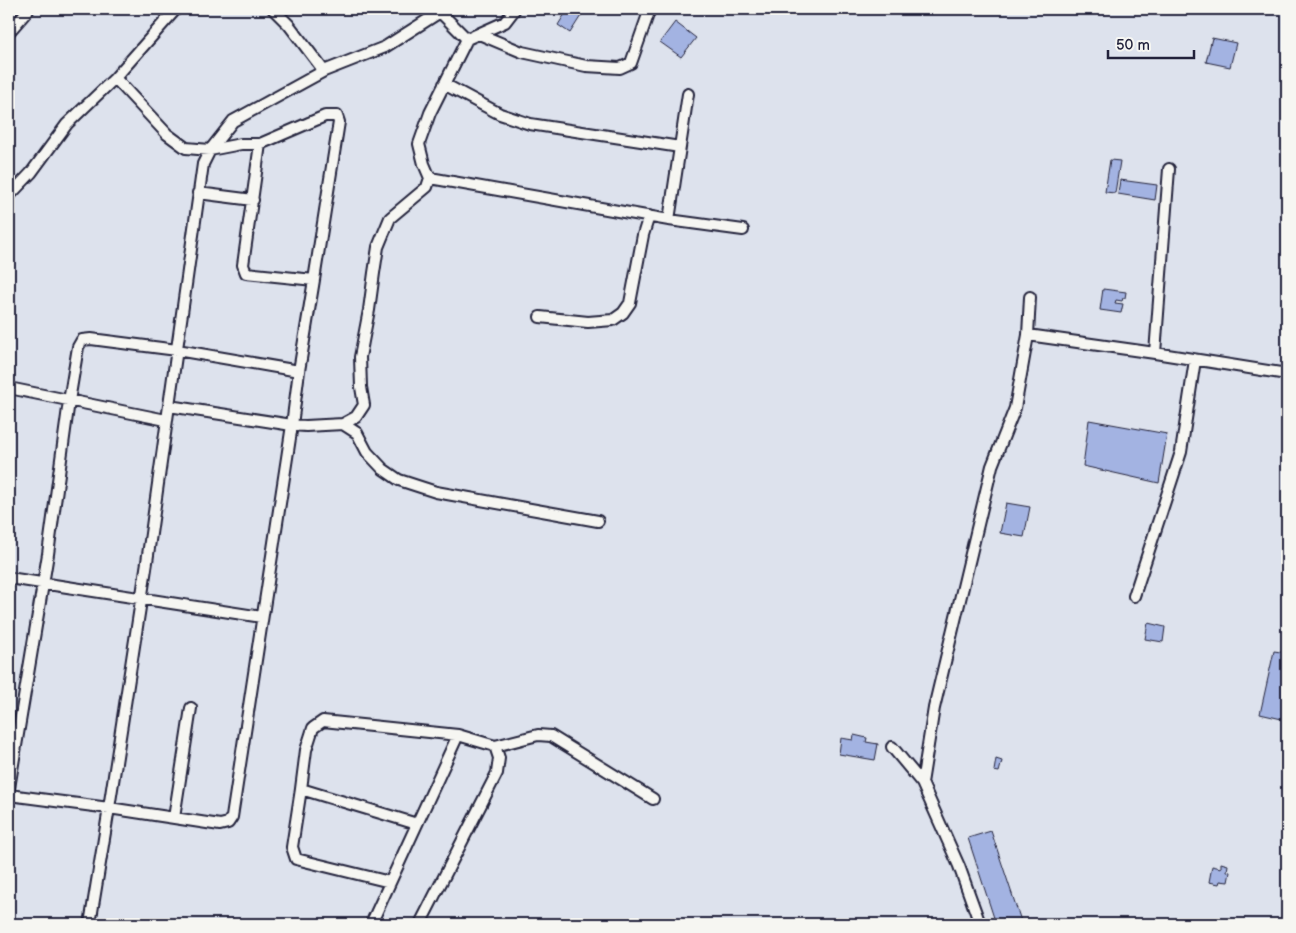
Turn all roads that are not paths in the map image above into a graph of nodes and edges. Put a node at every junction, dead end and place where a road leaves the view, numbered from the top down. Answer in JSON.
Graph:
{"nodes":[{"id":1,"x":29,"y":9,"type":"edge"},
{"id":2,"x":176,"y":9,"type":"edge"},
{"id":3,"x":272,"y":9,"type":"edge"},
{"id":4,"x":515,"y":9,"type":"edge"},
{"id":5,"x":650,"y":9,"type":"edge"},
{"id":6,"x":438,"y":10,"type":"edge"},
{"id":7,"x":9,"y":32,"type":"edge"},
{"id":8,"x":479,"y":34,"type":"junction"},
{"id":9,"x":467,"y":39,"type":"junction"},
{"id":10,"x":324,"y":70,"type":"junction"},
{"id":11,"x":115,"y":78,"type":"junction"},
{"id":12,"x":444,"y":84,"type":"junction"},
{"id":13,"x":688,"y":94,"type":"dead end"},
{"id":14,"x":260,"y":144,"type":"junction"},
{"id":15,"x":680,"y":147,"type":"junction"},
{"id":16,"x":210,"y":150,"type":"junction"},
{"id":17,"x":1170,"y":168,"type":"dead end"},
{"id":18,"x":430,"y":178,"type":"junction"},
{"id":19,"x":198,"y":193,"type":"junction"},
{"id":20,"x":9,"y":196,"type":"edge"},
{"id":21,"x":253,"y":200,"type":"junction"},
{"id":22,"x":649,"y":216,"type":"junction"},
{"id":23,"x":669,"y":220,"type":"junction"},
{"id":24,"x":743,"y":230,"type":"dead end"},
{"id":25,"x":314,"y":280,"type":"junction"},
{"id":26,"x":1030,"y":297,"type":"dead end"},
{"id":27,"x":540,"y":317,"type":"dead end"},
{"id":28,"x":1028,"y":335,"type":"junction"},
{"id":29,"x":177,"y":350,"type":"junction"},
{"id":30,"x":1155,"y":353,"type":"junction"},
{"id":31,"x":1195,"y":360,"type":"junction"},
{"id":32,"x":299,"y":371,"type":"junction"},
{"id":33,"x":1287,"y":374,"type":"edge"},
{"id":34,"x":9,"y":388,"type":"edge"},
{"id":35,"x":68,"y":401,"type":"junction"},
{"id":36,"x":169,"y":406,"type":"junction"},
{"id":37,"x":166,"y":420,"type":"junction"},
{"id":38,"x":342,"y":424,"type":"junction"},
{"id":39,"x":292,"y":425,"type":"junction"},
{"id":40,"x":598,"y":521,"type":"dead end"},
{"id":41,"x":9,"y":578,"type":"edge"},
{"id":42,"x":43,"y":583,"type":"junction"},
{"id":43,"x":1134,"y":596,"type":"dead end"},
{"id":44,"x":141,"y":599,"type":"junction"},
{"id":45,"x":262,"y":617,"type":"junction"},
{"id":46,"x":190,"y":708,"type":"dead end"},
{"id":47,"x":458,"y":735,"type":"junction"},
{"id":48,"x":495,"y":746,"type":"junction"},
{"id":49,"x":892,"y":747,"type":"dead end"},
{"id":50,"x":922,"y":783,"type":"junction"},
{"id":51,"x":9,"y":788,"type":"edge"},
{"id":52,"x":301,"y":790,"type":"junction"},
{"id":53,"x":9,"y":796,"type":"edge"},
{"id":54,"x":653,"y":799,"type":"dead end"},
{"id":55,"x":109,"y":808,"type":"junction"},
{"id":56,"x":174,"y":818,"type":"junction"},
{"id":57,"x":417,"y":824,"type":"junction"},
{"id":58,"x":390,"y":882,"type":"junction"},
{"id":59,"x":90,"y":924,"type":"edge"},
{"id":60,"x":371,"y":924,"type":"edge"},
{"id":61,"x":420,"y":924,"type":"edge"},
{"id":62,"x":980,"y":924,"type":"edge"}],
"edges":[{"from":1,"to":7,"type":"street"},
{"from":2,"to":11,"type":"street"},
{"from":3,"to":10,"type":"street"},
{"from":4,"to":8,"type":"street"},
{"from":5,"to":8,"type":"street"},
{"from":6,"to":9,"type":"street"},
{"from":6,"to":10,"type":"street"},
{"from":8,"to":9,"type":"street"},
{"from":9,"to":12,"type":"street"},
{"from":10,"to":16,"type":"street"},
{"from":11,"to":16,"type":"street"},
{"from":11,"to":20,"type":"street"},
{"from":12,"to":15,"type":"street"},
{"from":12,"to":18,"type":"street"},
{"from":13,"to":15,"type":"street"},
{"from":14,"to":16,"type":"street"},
{"from":14,"to":21,"type":"street"},
{"from":14,"to":25,"type":"street"},
{"from":15,"to":23,"type":"street"},
{"from":16,"to":19,"type":"street"},
{"from":17,"to":30,"type":"street"},
{"from":18,"to":22,"type":"street"},
{"from":18,"to":38,"type":"street"},
{"from":19,"to":21,"type":"street"},
{"from":19,"to":29,"type":"street"},
{"from":21,"to":25,"type":"street"},
{"from":22,"to":23,"type":"street"},
{"from":22,"to":27,"type":"street"},
{"from":23,"to":24,"type":"street"},
{"from":25,"to":32,"type":"street"},
{"from":26,"to":28,"type":"street"},
{"from":28,"to":30,"type":"street"},
{"from":28,"to":50,"type":"street"},
{"from":29,"to":32,"type":"street"},
{"from":29,"to":35,"type":"street"},
{"from":29,"to":36,"type":"street"},
{"from":30,"to":31,"type":"street"},
{"from":31,"to":33,"type":"street"},
{"from":31,"to":43,"type":"street"},
{"from":32,"to":39,"type":"street"},
{"from":34,"to":35,"type":"street"},
{"from":35,"to":37,"type":"street"},
{"from":35,"to":42,"type":"street"},
{"from":36,"to":37,"type":"street"},
{"from":36,"to":39,"type":"street"},
{"from":37,"to":44,"type":"street"},
{"from":38,"to":39,"type":"street"},
{"from":38,"to":40,"type":"street"},
{"from":39,"to":45,"type":"street"},
{"from":41,"to":42,"type":"street"},
{"from":42,"to":44,"type":"street"},
{"from":42,"to":51,"type":"street"},
{"from":44,"to":45,"type":"street"},
{"from":44,"to":55,"type":"street"},
{"from":45,"to":56,"type":"street"},
{"from":46,"to":56,"type":"street"},
{"from":47,"to":48,"type":"street"},
{"from":47,"to":52,"type":"street"},
{"from":47,"to":57,"type":"street"},
{"from":48,"to":54,"type":"street"},
{"from":48,"to":61,"type":"street"},
{"from":49,"to":50,"type":"street"},
{"from":50,"to":62,"type":"street"},
{"from":52,"to":57,"type":"street"},
{"from":52,"to":58,"type":"street"},
{"from":53,"to":55,"type":"street"},
{"from":55,"to":56,"type":"street"},
{"from":55,"to":59,"type":"street"},
{"from":57,"to":58,"type":"street"},
{"from":58,"to":60,"type":"street"}]}
